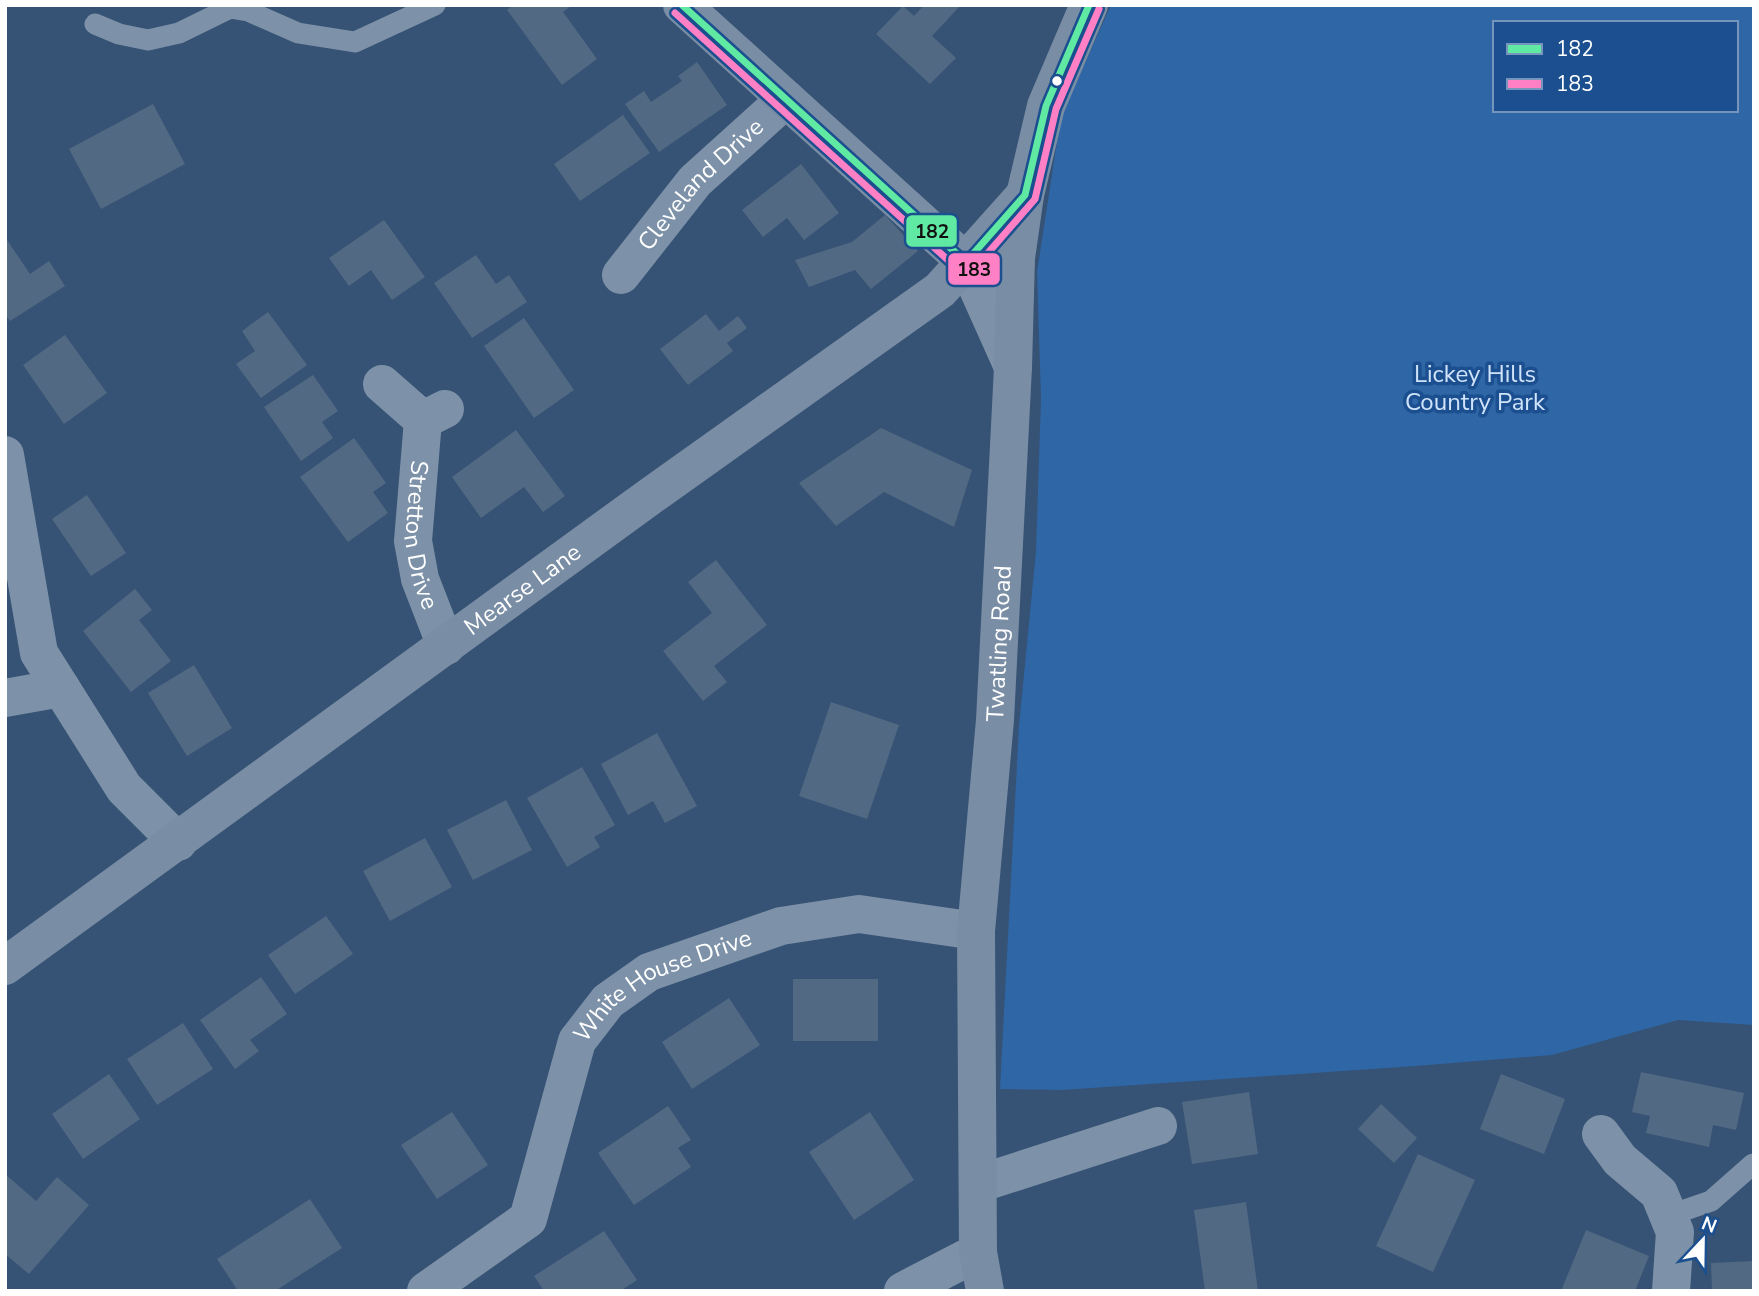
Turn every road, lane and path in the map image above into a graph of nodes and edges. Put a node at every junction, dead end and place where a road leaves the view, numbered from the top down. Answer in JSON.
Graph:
{"nodes":[{"id":1,"x":435,"y":5,"type":"edge"},
{"id":2,"x":682,"y":5,"type":"edge"},
{"id":3,"x":1089,"y":5,"type":"edge"},
{"id":4,"x":95,"y":24,"type":"dead end"},
{"id":5,"x":786,"y":99,"type":"junction"},
{"id":6,"x":1025,"y":195,"type":"junction"},
{"id":7,"x":967,"y":262,"type":"junction"},
{"id":8,"x":621,"y":275,"type":"dead end"},
{"id":9,"x":1013,"y":367,"type":"junction"},
{"id":10,"x":382,"y":384,"type":"dead end"},
{"id":11,"x":5,"y":456,"type":"edge"},
{"id":12,"x":446,"y":646,"type":"junction"},
{"id":13,"x":61,"y":688,"type":"junction"},
{"id":14,"x":5,"y":698,"type":"edge"},
{"id":15,"x":178,"y":842,"type":"junction"},
{"id":16,"x":976,"y":931,"type":"junction"},
{"id":17,"x":5,"y":966,"type":"edge"},
{"id":18,"x":1158,"y":1126,"type":"dead end"},
{"id":19,"x":1601,"y":1134,"type":"dead end"},
{"id":20,"x":1753,"y":1164,"type":"edge"},
{"id":21,"x":978,"y":1184,"type":"junction"},
{"id":22,"x":1670,"y":1220,"type":"junction"},
{"id":23,"x":978,"y":1252,"type":"junction"},
{"id":24,"x":426,"y":1291,"type":"edge"},
{"id":25,"x":903,"y":1291,"type":"edge"},
{"id":26,"x":985,"y":1291,"type":"edge"},
{"id":27,"x":1671,"y":1291,"type":"edge"}],
"edges":[{"from":1,"to":4,"type":"lane"},
{"from":2,"to":5,"type":"street"},
{"from":3,"to":6,"type":"street","name":"Twatling Road"},
{"from":5,"to":7,"type":"street"},
{"from":5,"to":8,"type":"street","name":"Cleveland Drive"},
{"from":6,"to":7,"type":"street","name":"Mearse Lane"},
{"from":6,"to":9,"type":"street","name":"Twatling Road"},
{"from":7,"to":9,"type":"street"},
{"from":7,"to":12,"type":"street","name":"Mearse Lane"},
{"from":9,"to":16,"type":"street","name":"Twatling Road"},
{"from":10,"to":12,"type":"street","name":"Stretton Drive"},
{"from":11,"to":13,"type":"street"},
{"from":12,"to":15,"type":"street","name":"Mearse Lane"},
{"from":13,"to":14,"type":"street"},
{"from":13,"to":15,"type":"street"},
{"from":15,"to":17,"type":"street","name":"Mearse Lane"},
{"from":16,"to":21,"type":"street","name":"Twatling Road"},
{"from":16,"to":24,"type":"street","name":"White House Drive"},
{"from":18,"to":21,"type":"street"},
{"from":19,"to":22,"type":"street"},
{"from":20,"to":22,"type":"lane"},
{"from":21,"to":23,"type":"street","name":"Twatling Road"},
{"from":22,"to":27,"type":"street"},
{"from":23,"to":25,"type":"street"},
{"from":23,"to":26,"type":"street","name":"Twatling Road"}]}
